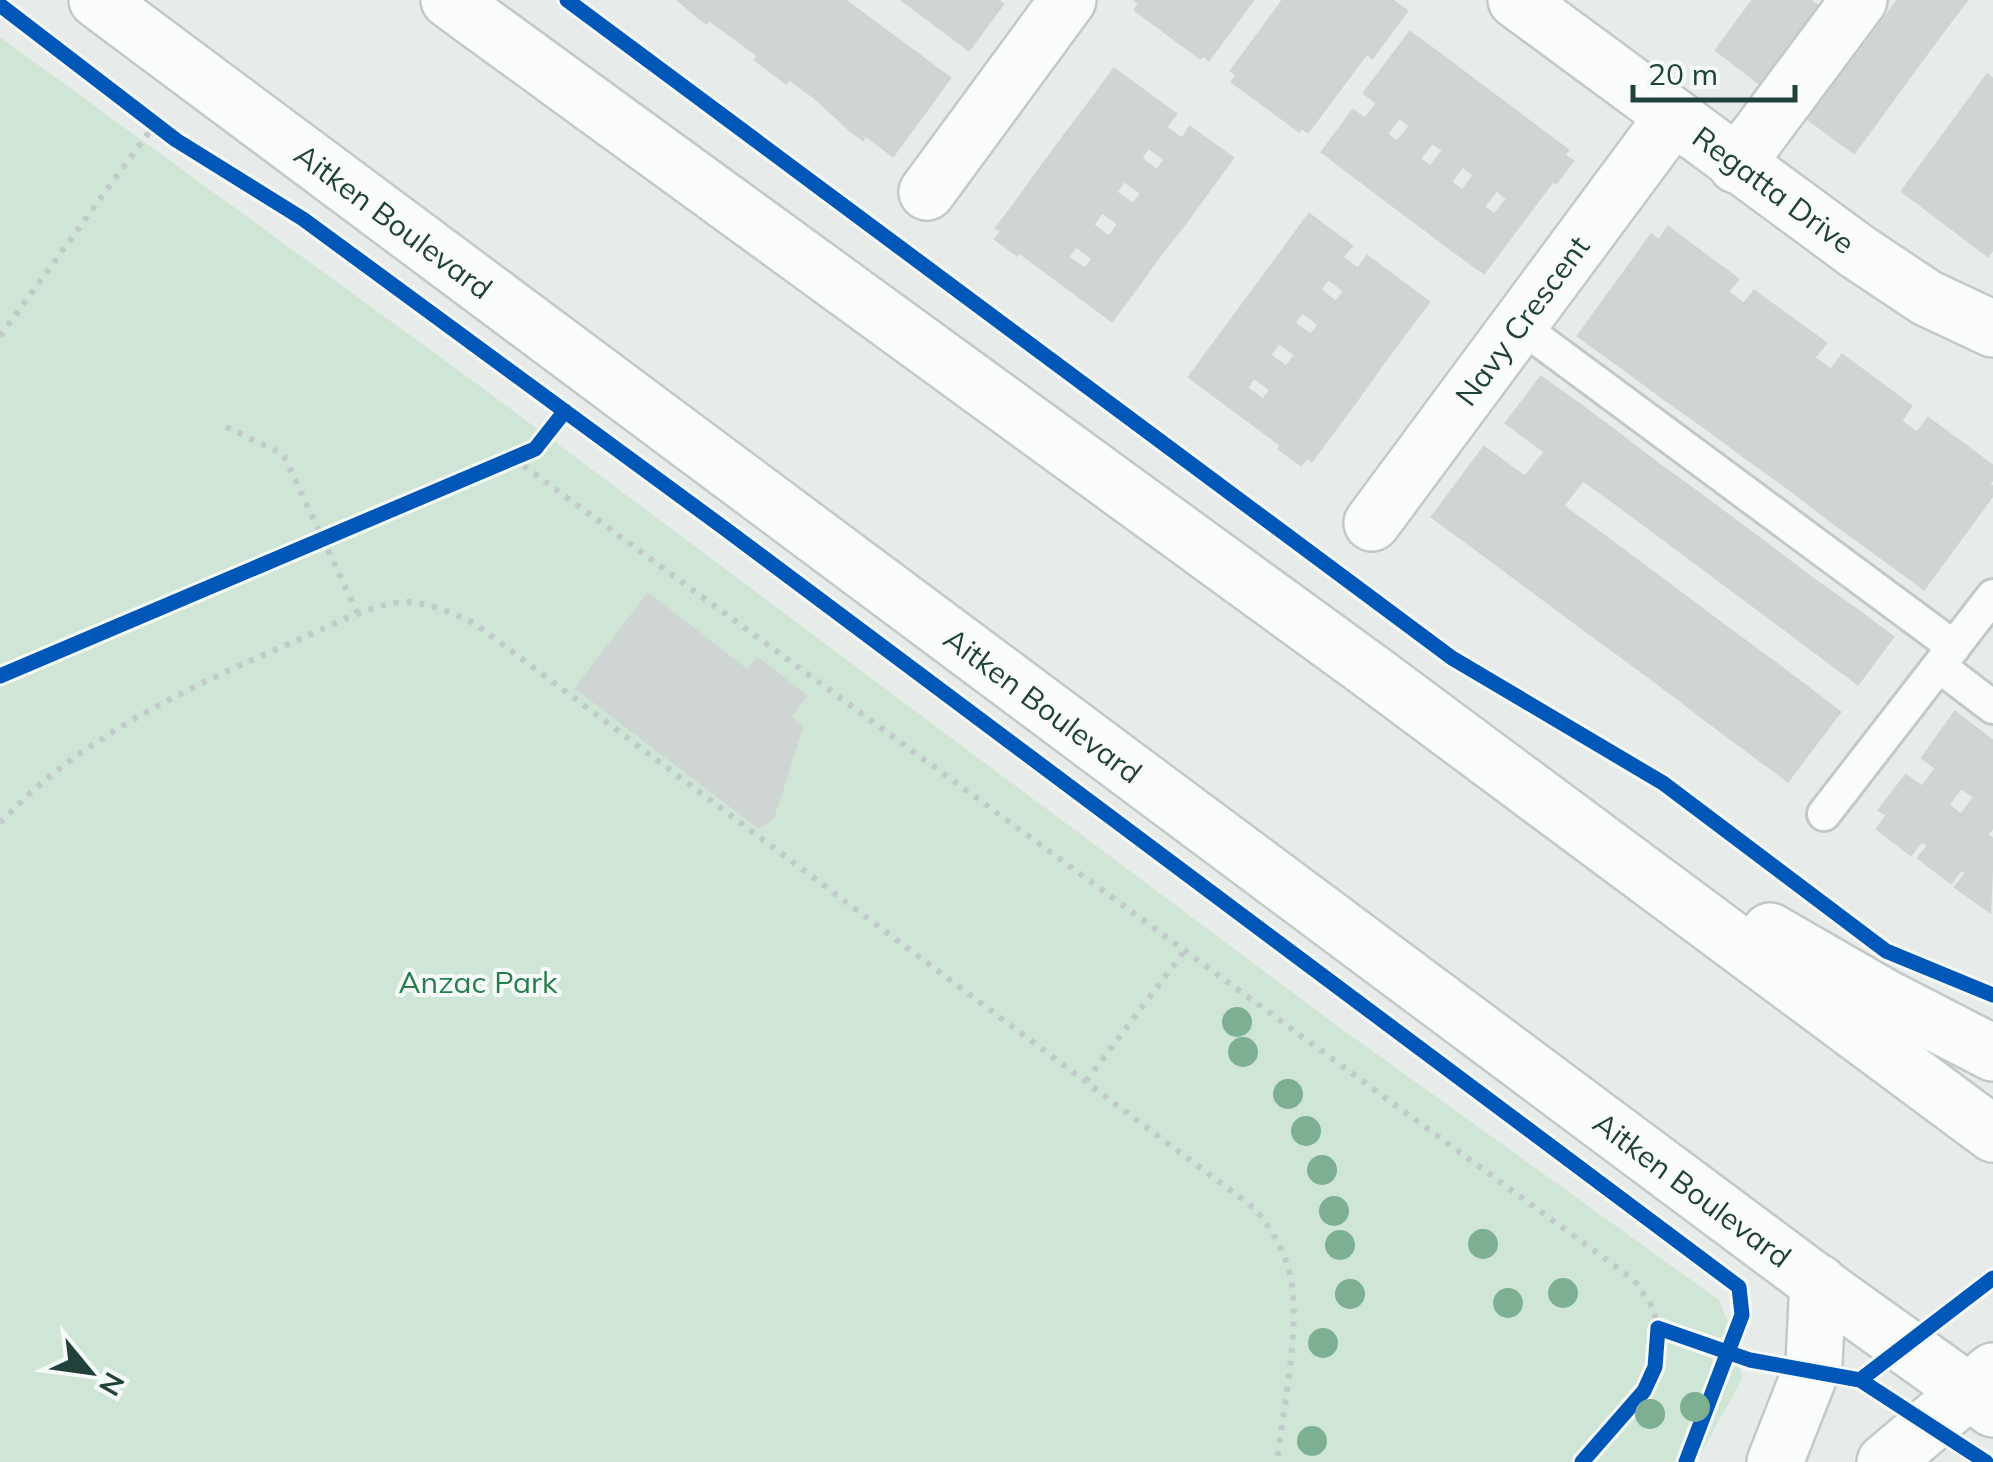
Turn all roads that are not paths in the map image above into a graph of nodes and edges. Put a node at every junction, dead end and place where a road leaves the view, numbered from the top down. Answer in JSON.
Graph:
{"nodes":[{"id":1,"x":97,"y":0,"type":"edge"},
{"id":2,"x":449,"y":0,"type":"edge"},
{"id":3,"x":1516,"y":0,"type":"edge"},
{"id":4,"x":1859,"y":0,"type":"edge"},
{"id":5,"x":1060,"y":3,"type":"edge"},
{"id":6,"x":1673,"y":117,"type":"junction"},
{"id":7,"x":1736,"y":165,"type":"junction"},
{"id":8,"x":928,"y":192,"type":"dead end"},
{"id":9,"x":1519,"y":325,"type":"junction"},
{"id":10,"x":1993,"y":329,"type":"edge"},
{"id":11,"x":1372,"y":523,"type":"dead end"},
{"id":12,"x":1993,"y":596,"type":"edge"},
{"id":13,"x":1946,"y":657,"type":"junction"},
{"id":14,"x":1993,"y":707,"type":"edge"},
{"id":15,"x":1554,"y":808,"type":"junction"},
{"id":16,"x":1824,"y":814,"type":"dead end"},
{"id":17,"x":1993,"y":1053,"type":"edge"},
{"id":18,"x":1993,"y":1134,"type":"edge"},
{"id":19,"x":1818,"y":1282,"type":"junction"},
{"id":20,"x":1985,"y":1390,"type":"edge"},
{"id":21,"x":1775,"y":1462,"type":"edge"},
{"id":22,"x":1886,"y":1462,"type":"edge"}],
"edges":[{"from":1,"to":19,"type":"main road","name":"Aitken Boulevard"},
{"from":2,"to":15,"type":"main road"},
{"from":3,"to":6,"type":"main road","name":"Regatta Drive"},
{"from":4,"to":7,"type":"main road"},
{"from":5,"to":8,"type":"main road"},
{"from":6,"to":7,"type":"main road","name":"Regatta Drive"},
{"from":6,"to":9,"type":"main road","name":"Navy Crescent"},
{"from":7,"to":10,"type":"main road","name":"Regatta Drive"},
{"from":9,"to":11,"type":"main road","name":"Navy Crescent"},
{"from":9,"to":13,"type":"lane"},
{"from":12,"to":13,"type":"lane"},
{"from":13,"to":14,"type":"lane"},
{"from":13,"to":16,"type":"lane"},
{"from":15,"to":17,"type":"main road"},
{"from":15,"to":18,"type":"main road"},
{"from":19,"to":20,"type":"main road","name":"Aitken Boulevard"},
{"from":19,"to":21,"type":"main road"},
{"from":20,"to":22,"type":"main road"}]}
